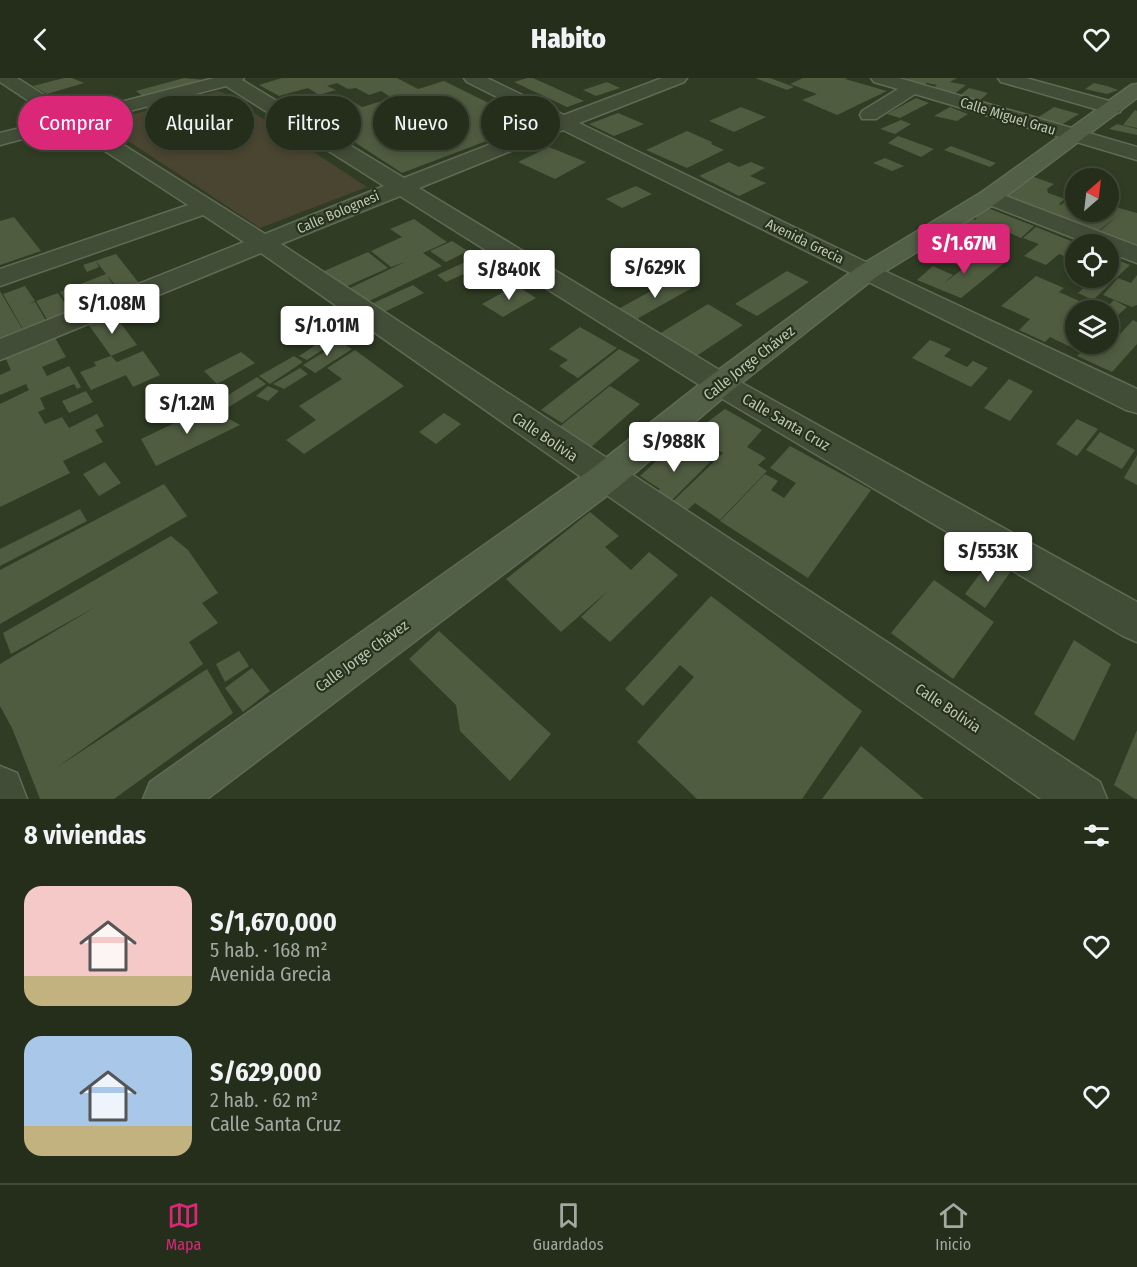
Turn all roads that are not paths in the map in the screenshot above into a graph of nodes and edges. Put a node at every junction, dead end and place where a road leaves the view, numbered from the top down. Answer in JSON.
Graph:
{"nodes":[{"id":1,"x":5,"y":78,"type":"edge"},
{"id":2,"x":474,"y":78,"type":"edge"},
{"id":3,"x":678,"y":78,"type":"edge"},
{"id":4,"x":879,"y":78,"type":"edge"},
{"id":5,"x":1007,"y":78,"type":"edge"},
{"id":6,"x":230,"y":79,"type":"edge"},
{"id":7,"x":912,"y":88,"type":"junction"},
{"id":8,"x":1137,"y":89,"type":"edge"},
{"id":9,"x":34,"y":96,"type":"edge"},
{"id":10,"x":133,"y":104,"type":"edge"},
{"id":11,"x":1124,"y":104,"type":"edge"},
{"id":12,"x":868,"y":115,"type":"dead end"},
{"id":13,"x":563,"y":122,"type":"junction"},
{"id":14,"x":18,"y":134,"type":"edge"},
{"id":15,"x":1075,"y":136,"type":"junction"},
{"id":16,"x":0,"y":139,"type":"edge"},
{"id":17,"x":118,"y":150,"type":"edge"},
{"id":18,"x":1137,"y":154,"type":"edge"},
{"id":19,"x":400,"y":186,"type":"junction"},
{"id":20,"x":990,"y":197,"type":"junction"},
{"id":21,"x":205,"y":207,"type":"junction"},
{"id":22,"x":264,"y":244,"type":"junction"},
{"id":23,"x":1137,"y":255,"type":"edge"},
{"id":24,"x":867,"y":272,"type":"junction"},
{"id":25,"x":0,"y":278,"type":"edge"},
{"id":26,"x":0,"y":350,"type":"edge"},
{"id":27,"x":720,"y":384,"type":"junction"},
{"id":28,"x":1137,"y":402,"type":"edge"},
{"id":29,"x":605,"y":478,"type":"junction"},
{"id":30,"x":1137,"y":623,"type":"edge"},
{"id":31,"x":0,"y":790,"type":"edge"},
{"id":32,"x":1076,"y":797,"type":"edge"},
{"id":33,"x":3,"y":799,"type":"edge"},
{"id":34,"x":167,"y":799,"type":"edge"}],
"edges":[{"from":1,"to":9,"type":"street","name":"Calle Bolivia"},
{"from":2,"to":13,"type":"street","name":"Avenida Grecia"},
{"from":3,"to":13,"type":"street","name":"Calle Bolognesi"},
{"from":4,"to":7,"type":"street","name":"Calle Miguel Grau"},
{"from":5,"to":11,"type":"street"},
{"from":6,"to":10,"type":"street"},
{"from":6,"to":19,"type":"street","name":"Calle Santa Cruz"},
{"from":7,"to":12,"type":"street"},
{"from":7,"to":15,"type":"street","name":"Calle Miguel Grau"},
{"from":8,"to":11,"type":"street","name":"Calle Jorge Chávez"},
{"from":11,"to":15,"type":"street","name":"Calle Jorge Chávez"},
{"from":13,"to":19,"type":"street","name":"Calle Bolognesi"},
{"from":13,"to":24,"type":"street","name":"Avenida Grecia"},
{"from":14,"to":16,"type":"street"},
{"from":15,"to":18,"type":"street","name":"Calle Miguel Grau"},
{"from":15,"to":20,"type":"street","name":"Calle Jorge Chávez"},
{"from":17,"to":21,"type":"street","name":"Calle Bolivia"},
{"from":19,"to":22,"type":"street","name":"Calle Bolognesi"},
{"from":19,"to":27,"type":"street","name":"Calle Santa Cruz"},
{"from":20,"to":23,"type":"street"},
{"from":20,"to":24,"type":"street","name":"Calle Jorge Chávez"},
{"from":21,"to":22,"type":"street","name":"Calle Bolivia"},
{"from":21,"to":25,"type":"street"},
{"from":22,"to":26,"type":"street","name":"Calle Bolognesi"},
{"from":22,"to":29,"type":"street","name":"Calle Bolivia"},
{"from":24,"to":27,"type":"street","name":"Calle Jorge Chávez"},
{"from":24,"to":28,"type":"street","name":"Avenida Grecia"},
{"from":27,"to":29,"type":"street","name":"Calle Jorge Chávez"},
{"from":27,"to":30,"type":"street","name":"Calle Santa Cruz"},
{"from":29,"to":32,"type":"street","name":"Calle Bolivia"},
{"from":29,"to":34,"type":"street","name":"Calle Jorge Chávez"},
{"from":31,"to":33,"type":"street"}]}
